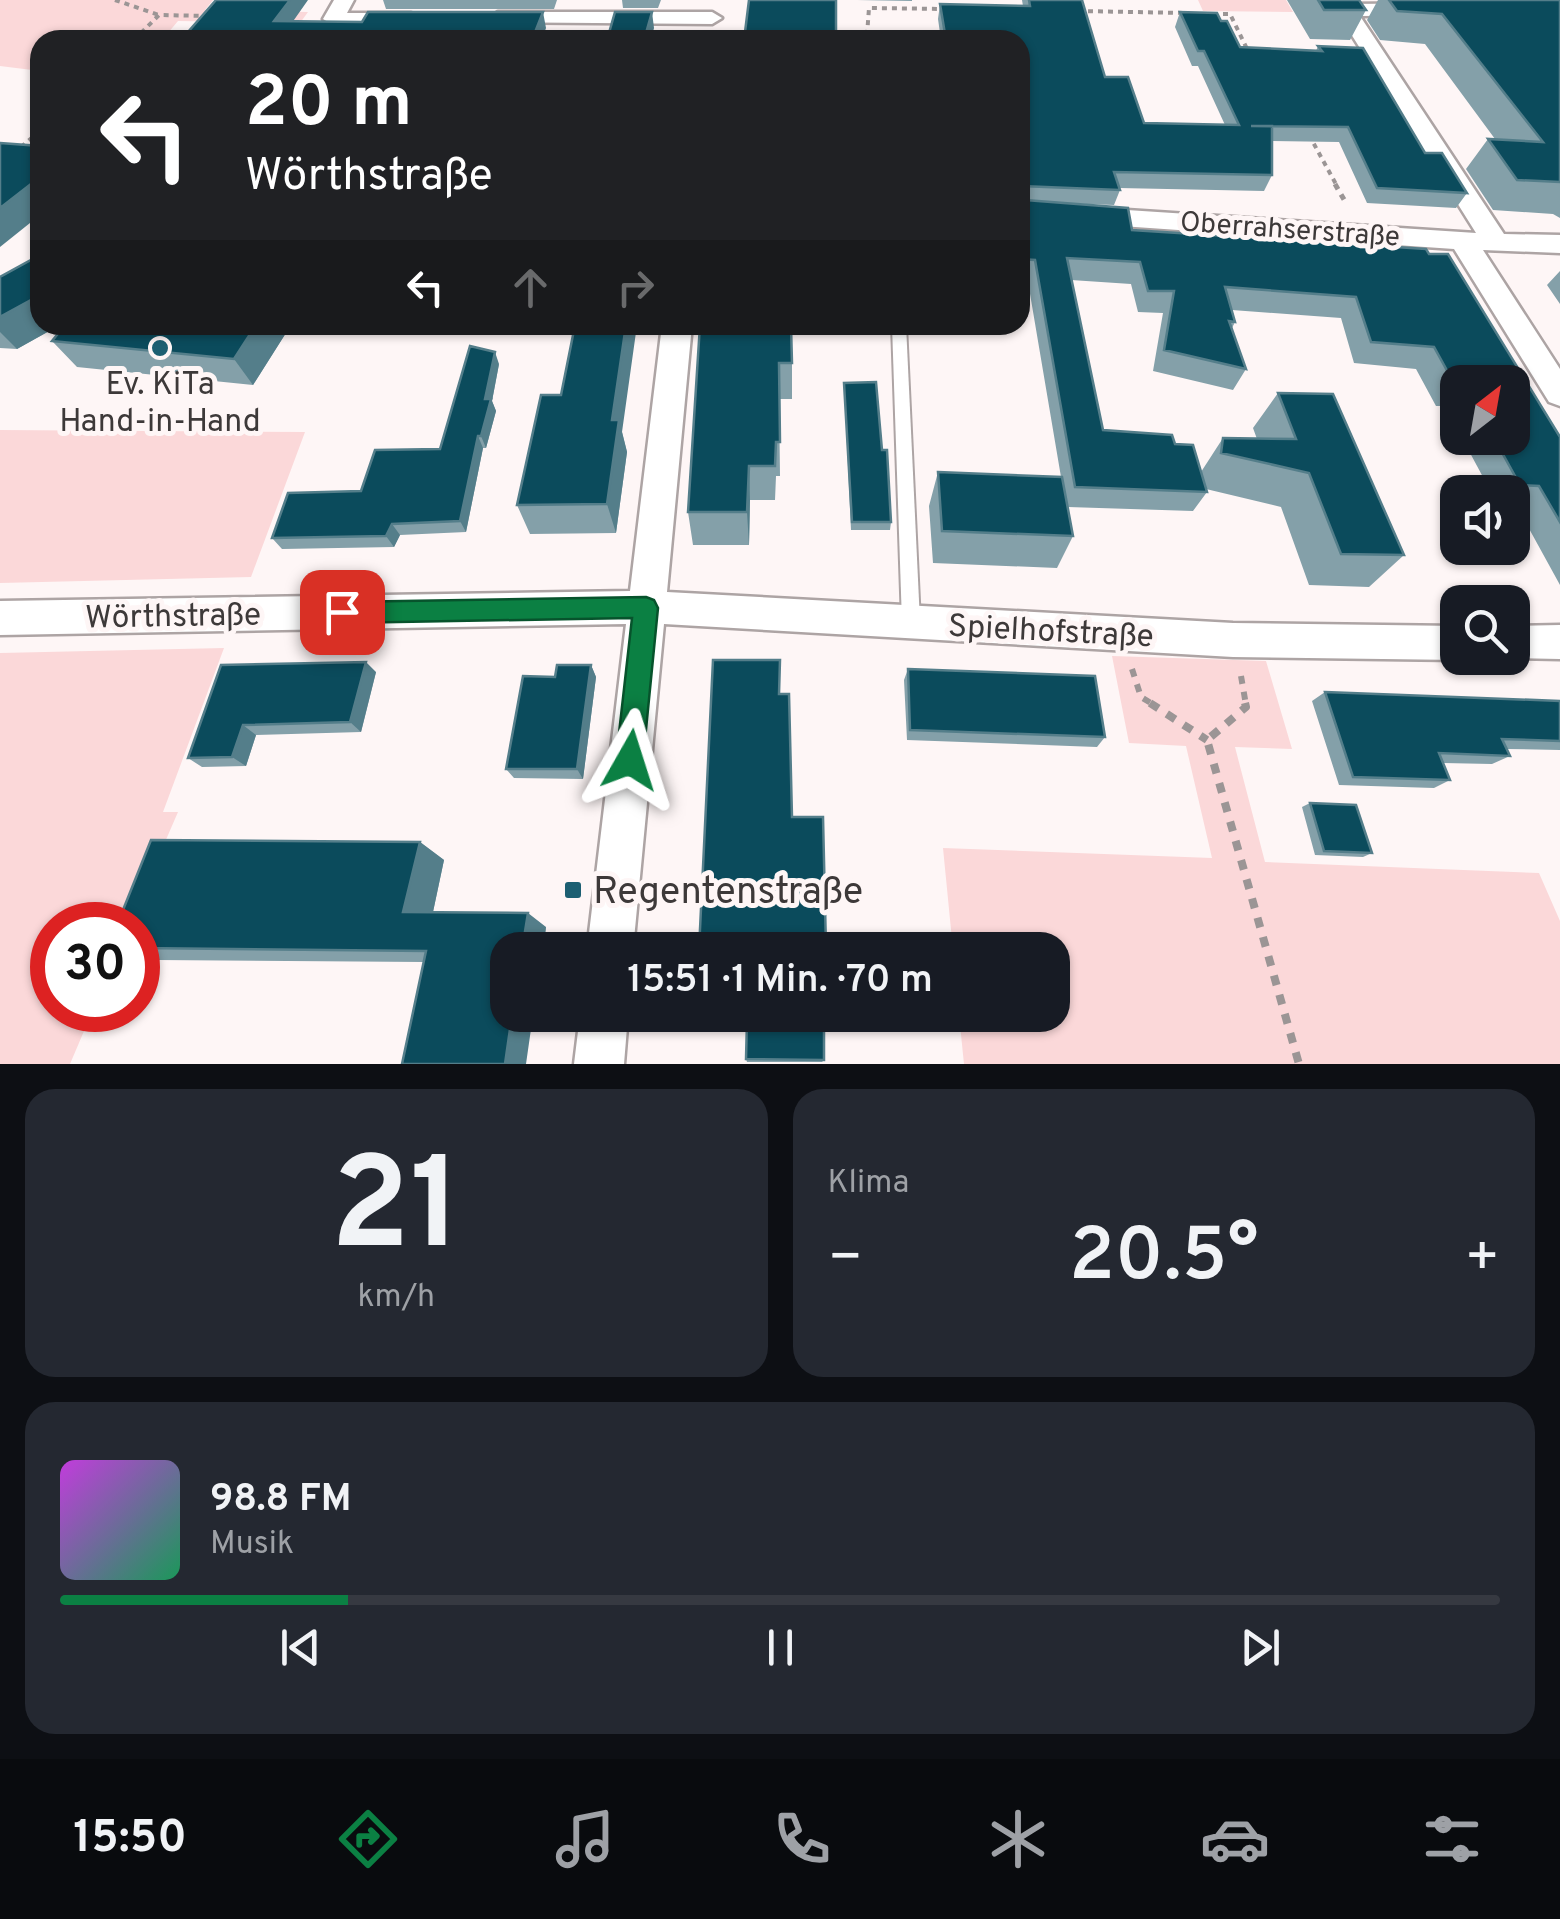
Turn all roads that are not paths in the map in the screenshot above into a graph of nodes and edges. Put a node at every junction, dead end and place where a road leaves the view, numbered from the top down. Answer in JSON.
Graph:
{"nodes":[{"id":1,"x":344,"y":0,"type":"edge"},
{"id":2,"x":1484,"y":0,"type":"edge"},
{"id":3,"x":430,"y":18,"type":"edge"},
{"id":4,"x":469,"y":18,"type":"edge"},
{"id":5,"x":712,"y":19,"type":"edge"},
{"id":6,"x":1030,"y":212,"type":"edge"},
{"id":7,"x":1463,"y":241,"type":"junction"},
{"id":8,"x":1495,"y":242,"type":"junction"},
{"id":9,"x":1560,"y":244,"type":"edge"},
{"id":10,"x":676,"y":335,"type":"edge"},
{"id":11,"x":900,"y":335,"type":"edge"},
{"id":12,"x":1560,"y":394,"type":"edge"},
{"id":13,"x":646,"y":608,"type":"junction"},
{"id":14,"x":0,"y":618,"type":"edge"},
{"id":15,"x":911,"y":622,"type":"junction"},
{"id":16,"x":1560,"y":642,"type":"edge"},
{"id":17,"x":1440,"y":643,"type":"edge"},
{"id":18,"x":1530,"y":643,"type":"edge"},
{"id":19,"x":612,"y":932,"type":"edge"},
{"id":20,"x":602,"y":1032,"type":"edge"},
{"id":21,"x":599,"y":1064,"type":"edge"}],
"edges":[{"from":1,"to":3,"type":"street"},
{"from":2,"to":8,"type":"street"},
{"from":4,"to":5,"type":"street"},
{"from":6,"to":7,"type":"street","name":"Oberrahserstraße"},
{"from":7,"to":8,"type":"street","name":"Oberrahserstraße"},
{"from":7,"to":12,"type":"street"},
{"from":8,"to":9,"type":"street","name":"Oberrahserstraße"},
{"from":10,"to":13,"type":"street"},
{"from":11,"to":15,"type":"lane"},
{"from":13,"to":14,"type":"street","name":"Wörthstraße"},
{"from":13,"to":15,"type":"street","name":"Spielhofstraße"},
{"from":13,"to":19,"type":"street"},
{"from":15,"to":17,"type":"street","name":"Spielhofstraße"},
{"from":16,"to":18,"type":"street"},
{"from":20,"to":21,"type":"street"}]}
